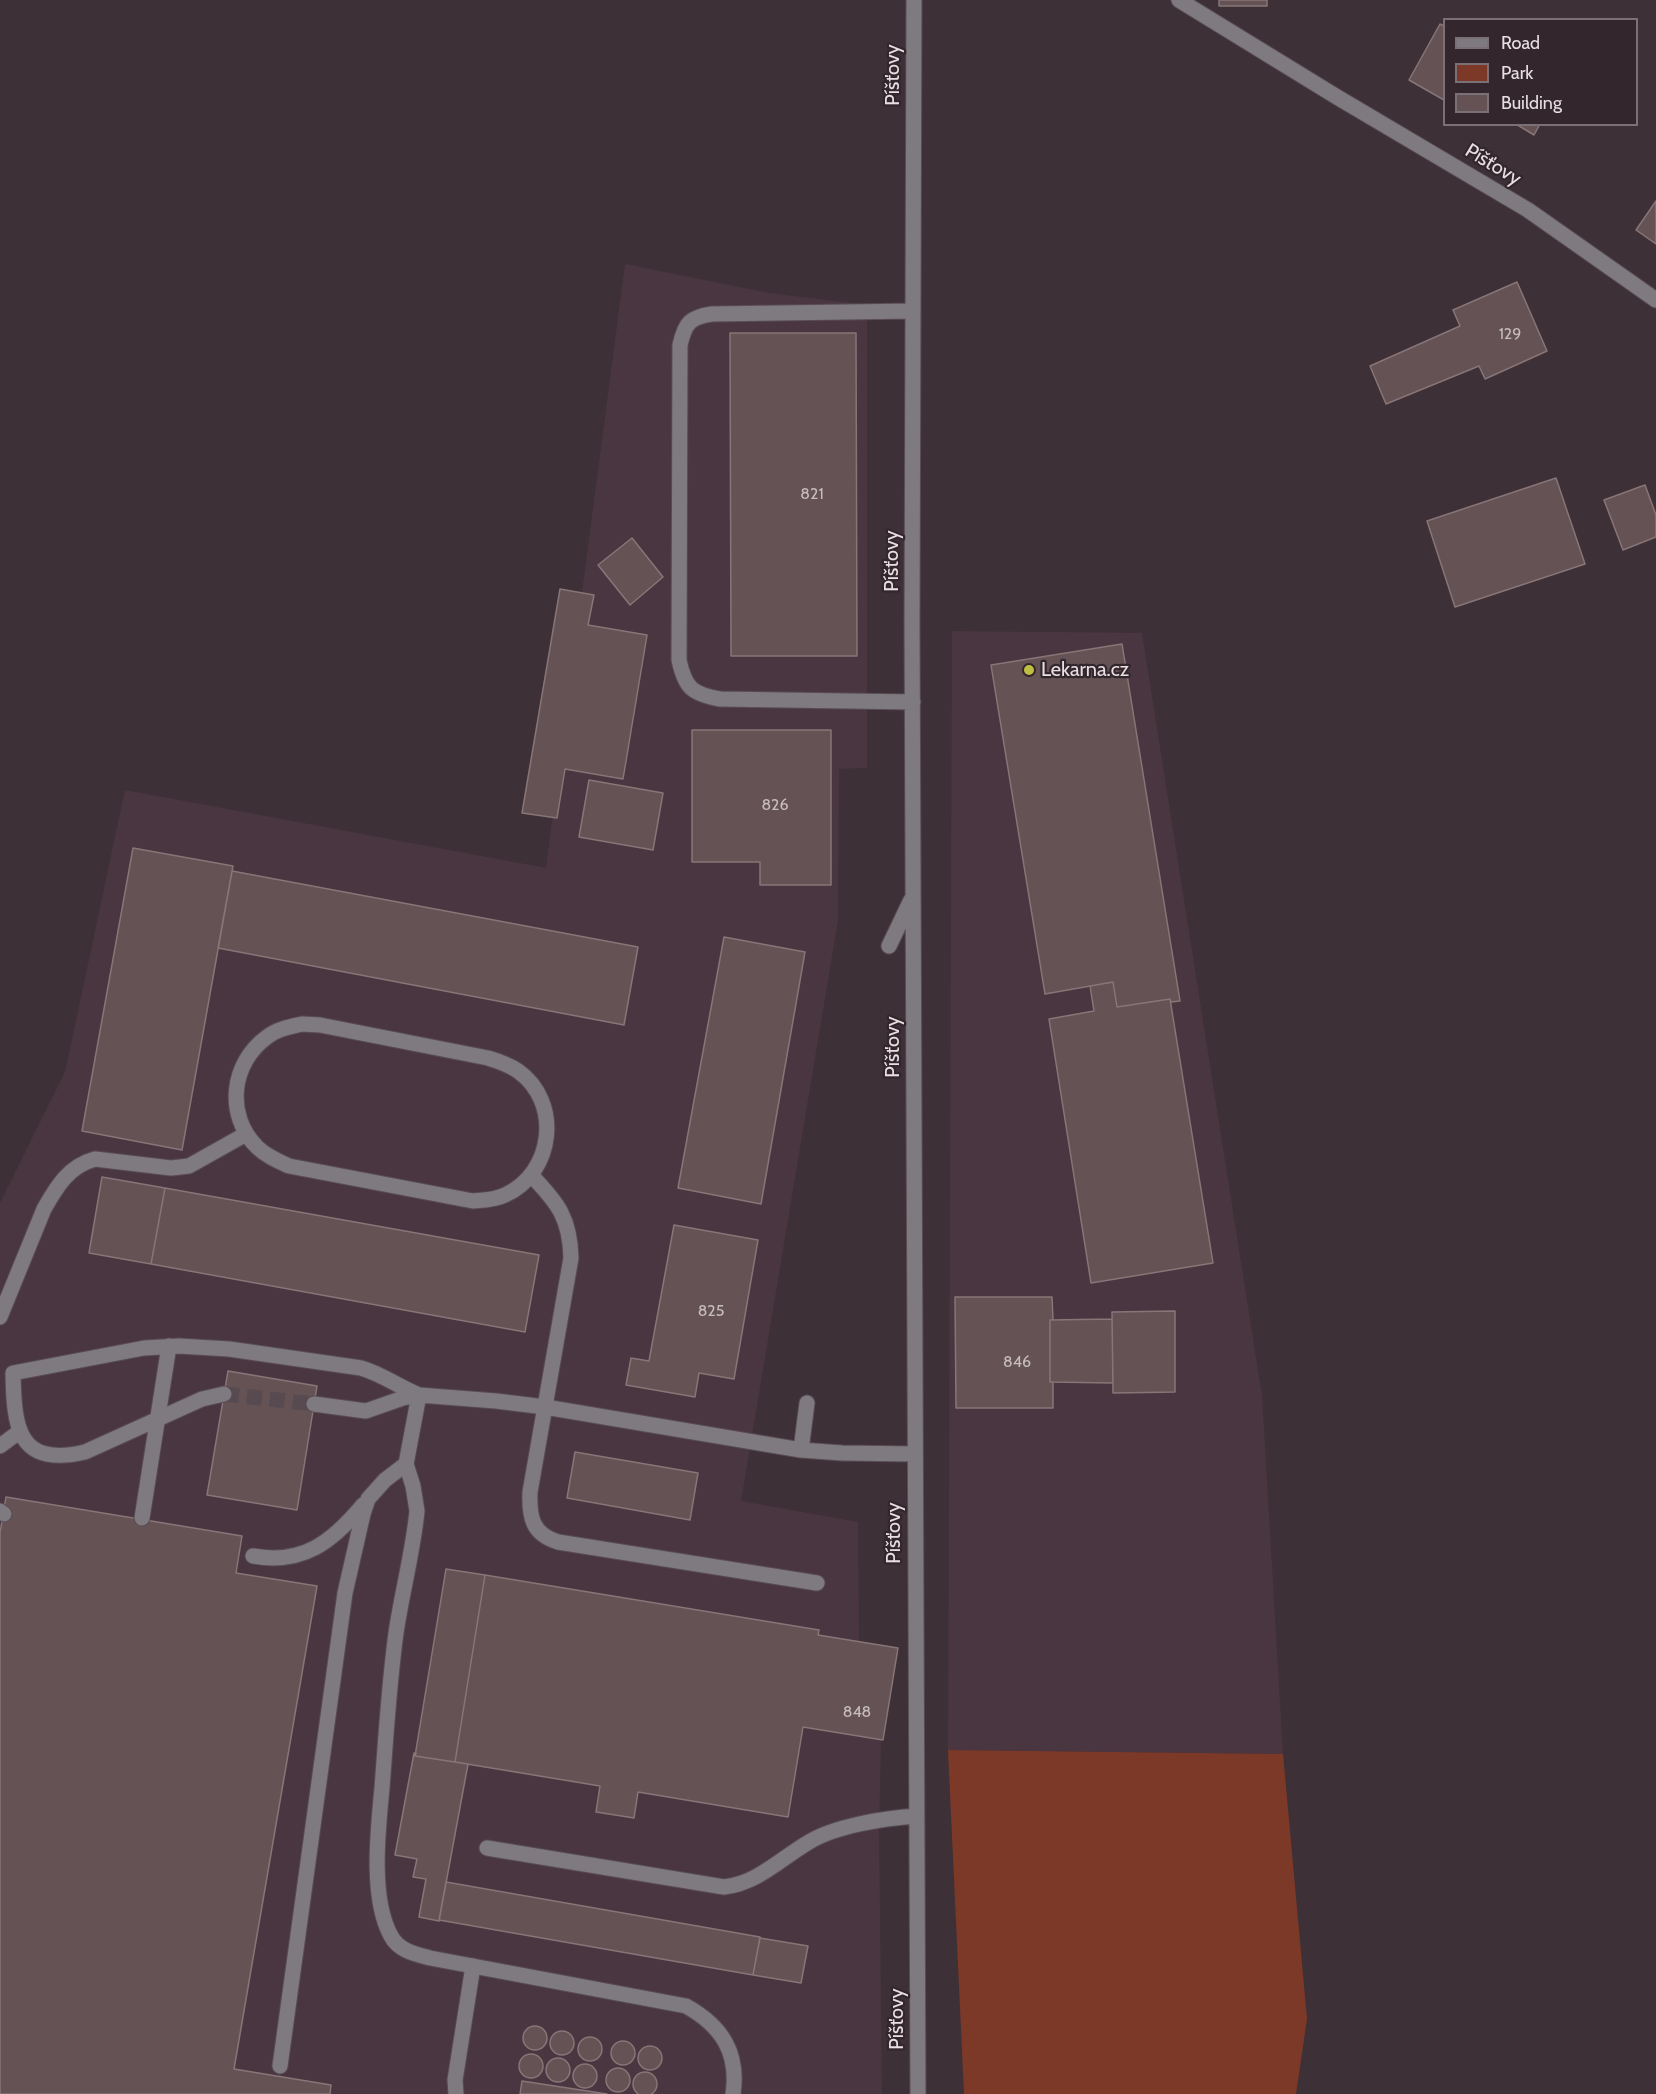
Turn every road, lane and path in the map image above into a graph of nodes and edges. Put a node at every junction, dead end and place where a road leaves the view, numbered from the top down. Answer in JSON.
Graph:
{"nodes":[{"id":1,"x":914,"y":0,"type":"edge"},
{"id":2,"x":1179,"y":0,"type":"edge"},
{"id":3,"x":1656,"y":300,"type":"edge"},
{"id":4,"x":913,"y":311,"type":"junction"},
{"id":5,"x":913,"y":702,"type":"junction"},
{"id":6,"x":914,"y":895,"type":"junction"},
{"id":7,"x":889,"y":946,"type":"dead end"},
{"id":8,"x":246,"y":1134,"type":"junction"},
{"id":9,"x":531,"y":1175,"type":"junction"},
{"id":10,"x":0,"y":1317,"type":"edge"},
{"id":11,"x":169,"y":1346,"type":"junction"},
{"id":12,"x":7,"y":1374,"type":"edge"},
{"id":13,"x":224,"y":1394,"type":"tunnel mouth"},
{"id":14,"x":419,"y":1395,"type":"junction"},
{"id":15,"x":807,"y":1403,"type":"dead end"},
{"id":16,"x":314,"y":1404,"type":"tunnel mouth"},
{"id":17,"x":545,"y":1407,"type":"junction"},
{"id":18,"x":157,"y":1419,"type":"junction"},
{"id":19,"x":19,"y":1432,"type":"junction"},
{"id":20,"x":0,"y":1446,"type":"edge"},
{"id":21,"x":801,"y":1450,"type":"junction"},
{"id":22,"x":915,"y":1455,"type":"junction"},
{"id":23,"x":406,"y":1464,"type":"junction"},
{"id":24,"x":368,"y":1499,"type":"junction"},
{"id":25,"x":142,"y":1518,"type":"dead end"},
{"id":26,"x":253,"y":1556,"type":"dead end"},
{"id":27,"x":817,"y":1583,"type":"dead end"},
{"id":28,"x":916,"y":1816,"type":"junction"},
{"id":29,"x":487,"y":1848,"type":"dead end"},
{"id":30,"x":473,"y":1966,"type":"junction"},
{"id":31,"x":280,"y":2066,"type":"dead end"},
{"id":32,"x":456,"y":2094,"type":"edge"},
{"id":33,"x":733,"y":2094,"type":"edge"},
{"id":34,"x":918,"y":2094,"type":"edge"}],
"edges":[{"from":1,"to":4,"type":"street","name":"Píšťovy"},
{"from":2,"to":3,"type":"street","name":"Píšťovy"},
{"from":4,"to":5,"type":"street","name":"Píšťovy"},
{"from":4,"to":5,"type":"street"},
{"from":5,"to":6,"type":"street","name":"Píšťovy"},
{"from":6,"to":7,"type":"street"},
{"from":6,"to":22,"type":"street","name":"Píšťovy"},
{"from":8,"to":9,"type":"street"},
{"from":8,"to":9,"type":"street"},
{"from":8,"to":10,"type":"street"},
{"from":9,"to":17,"type":"street"},
{"from":11,"to":12,"type":"street"},
{"from":11,"to":14,"type":"street"},
{"from":11,"to":18,"type":"street"},
{"from":12,"to":19,"type":"street"},
{"from":13,"to":18,"type":"street"},
{"from":14,"to":16,"type":"street"},
{"from":14,"to":17,"type":"street"},
{"from":14,"to":23,"type":"street"},
{"from":15,"to":21,"type":"street"},
{"from":17,"to":21,"type":"street"},
{"from":17,"to":27,"type":"street"},
{"from":18,"to":19,"type":"street"},
{"from":18,"to":25,"type":"street"},
{"from":19,"to":20,"type":"street"},
{"from":21,"to":22,"type":"street"},
{"from":22,"to":28,"type":"street","name":"Píšťovy"},
{"from":23,"to":24,"type":"street"},
{"from":23,"to":30,"type":"street"},
{"from":24,"to":26,"type":"street"},
{"from":24,"to":31,"type":"street"},
{"from":28,"to":29,"type":"street"},
{"from":28,"to":34,"type":"street","name":"Píšťovy"},
{"from":30,"to":32,"type":"street"},
{"from":30,"to":33,"type":"street"}]}
